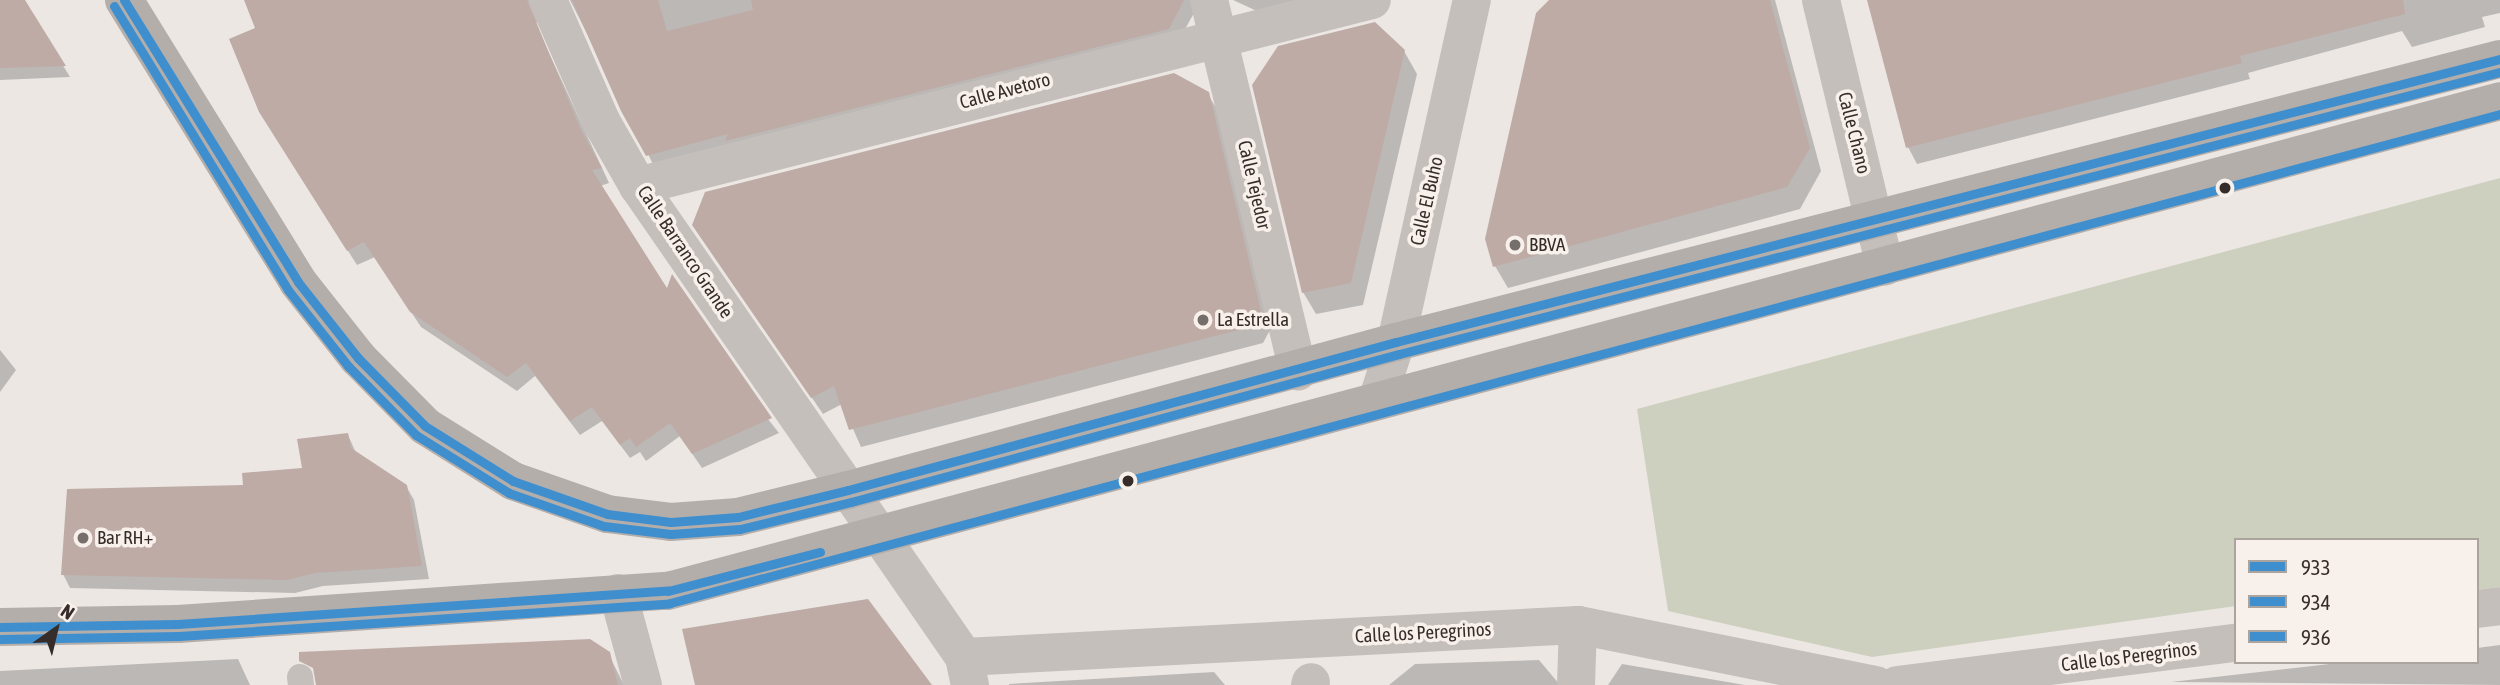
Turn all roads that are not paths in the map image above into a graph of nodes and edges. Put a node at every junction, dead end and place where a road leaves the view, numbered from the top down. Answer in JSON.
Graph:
{"nodes":[{"id":1,"x":124,"y":0,"type":"edge"},
{"id":2,"x":548,"y":0,"type":"edge"},
{"id":3,"x":1372,"y":0,"type":"edge"},
{"id":4,"x":1472,"y":0,"type":"edge"},
{"id":5,"x":1822,"y":0,"type":"edge"},
{"id":6,"x":1213,"y":18,"type":"edge"},
{"id":7,"x":2500,"y":59,"type":"edge"},
{"id":8,"x":2500,"y":101,"type":"edge"},
{"id":9,"x":638,"y":186,"type":"junction"},
{"id":10,"x":1876,"y":218,"type":"junction"},
{"id":11,"x":1885,"y":266,"type":"junction"},
{"id":12,"x":1396,"y":342,"type":"junction"},
{"id":13,"x":1298,"y":371,"type":"junction"},
{"id":14,"x":1377,"y":401,"type":"junction"},
{"id":15,"x":848,"y":490,"type":"junction"},
{"id":16,"x":878,"y":537,"type":"junction"},
{"id":17,"x":618,"y":593,"type":"junction"},
{"id":18,"x":2500,"y":606,"type":"edge"},
{"id":19,"x":2479,"y":609,"type":"edge"},
{"id":20,"x":1578,"y":625,"type":"junction"},
{"id":21,"x":0,"y":627,"type":"edge"},
{"id":22,"x":2234,"y":644,"type":"edge"},
{"id":23,"x":967,"y":671,"type":"edge"},
{"id":24,"x":2141,"y":671,"type":"edge"},
{"id":25,"x":643,"y":685,"type":"edge"},
{"id":26,"x":1576,"y":685,"type":"edge"},
{"id":27,"x":1876,"y":685,"type":"edge"},
{"id":28,"x":1897,"y":685,"type":"edge"}],
"edges":[{"from":1,"to":15,"type":"main road"},
{"from":2,"to":9,"type":"street","name":"Calle Barranco Grande"},
{"from":3,"to":6,"type":"street","name":"Calle Avetoro"},
{"from":4,"to":12,"type":"street","name":"Calle El Buho"},
{"from":5,"to":10,"type":"street","name":"Calle Chano"},
{"from":6,"to":9,"type":"street","name":"Calle Avetoro"},
{"from":6,"to":13,"type":"street","name":"Calle Tejedor"},
{"from":7,"to":10,"type":"main road"},
{"from":8,"to":11,"type":"main road"},
{"from":9,"to":15,"type":"street","name":"Calle Barranco Grande"},
{"from":10,"to":11,"type":"street","name":"Calle Chano"},
{"from":10,"to":12,"type":"main road"},
{"from":11,"to":14,"type":"main road"},
{"from":12,"to":13,"type":"main road"},
{"from":12,"to":14,"type":"street","name":"Calle El Buho"},
{"from":13,"to":15,"type":"main road"},
{"from":14,"to":16,"type":"main road"},
{"from":15,"to":16,"type":"street","name":"Calle Barranco Grande"},
{"from":16,"to":17,"type":"main road"},
{"from":16,"to":23,"type":"street","name":"Calle Barranco Grande"},
{"from":17,"to":21,"type":"main road"},
{"from":17,"to":25,"type":"street"},
{"from":18,"to":19,"type":"street"},
{"from":20,"to":23,"type":"street","name":"Calle los Peregrinos"},
{"from":20,"to":26,"type":"street"},
{"from":20,"to":27,"type":"street","name":"Calle los Peregrinos"},
{"from":22,"to":24,"type":"street","name":"Calle los Peregrinos"},
{"from":24,"to":28,"type":"street","name":"Calle los Peregrinos"}]}
